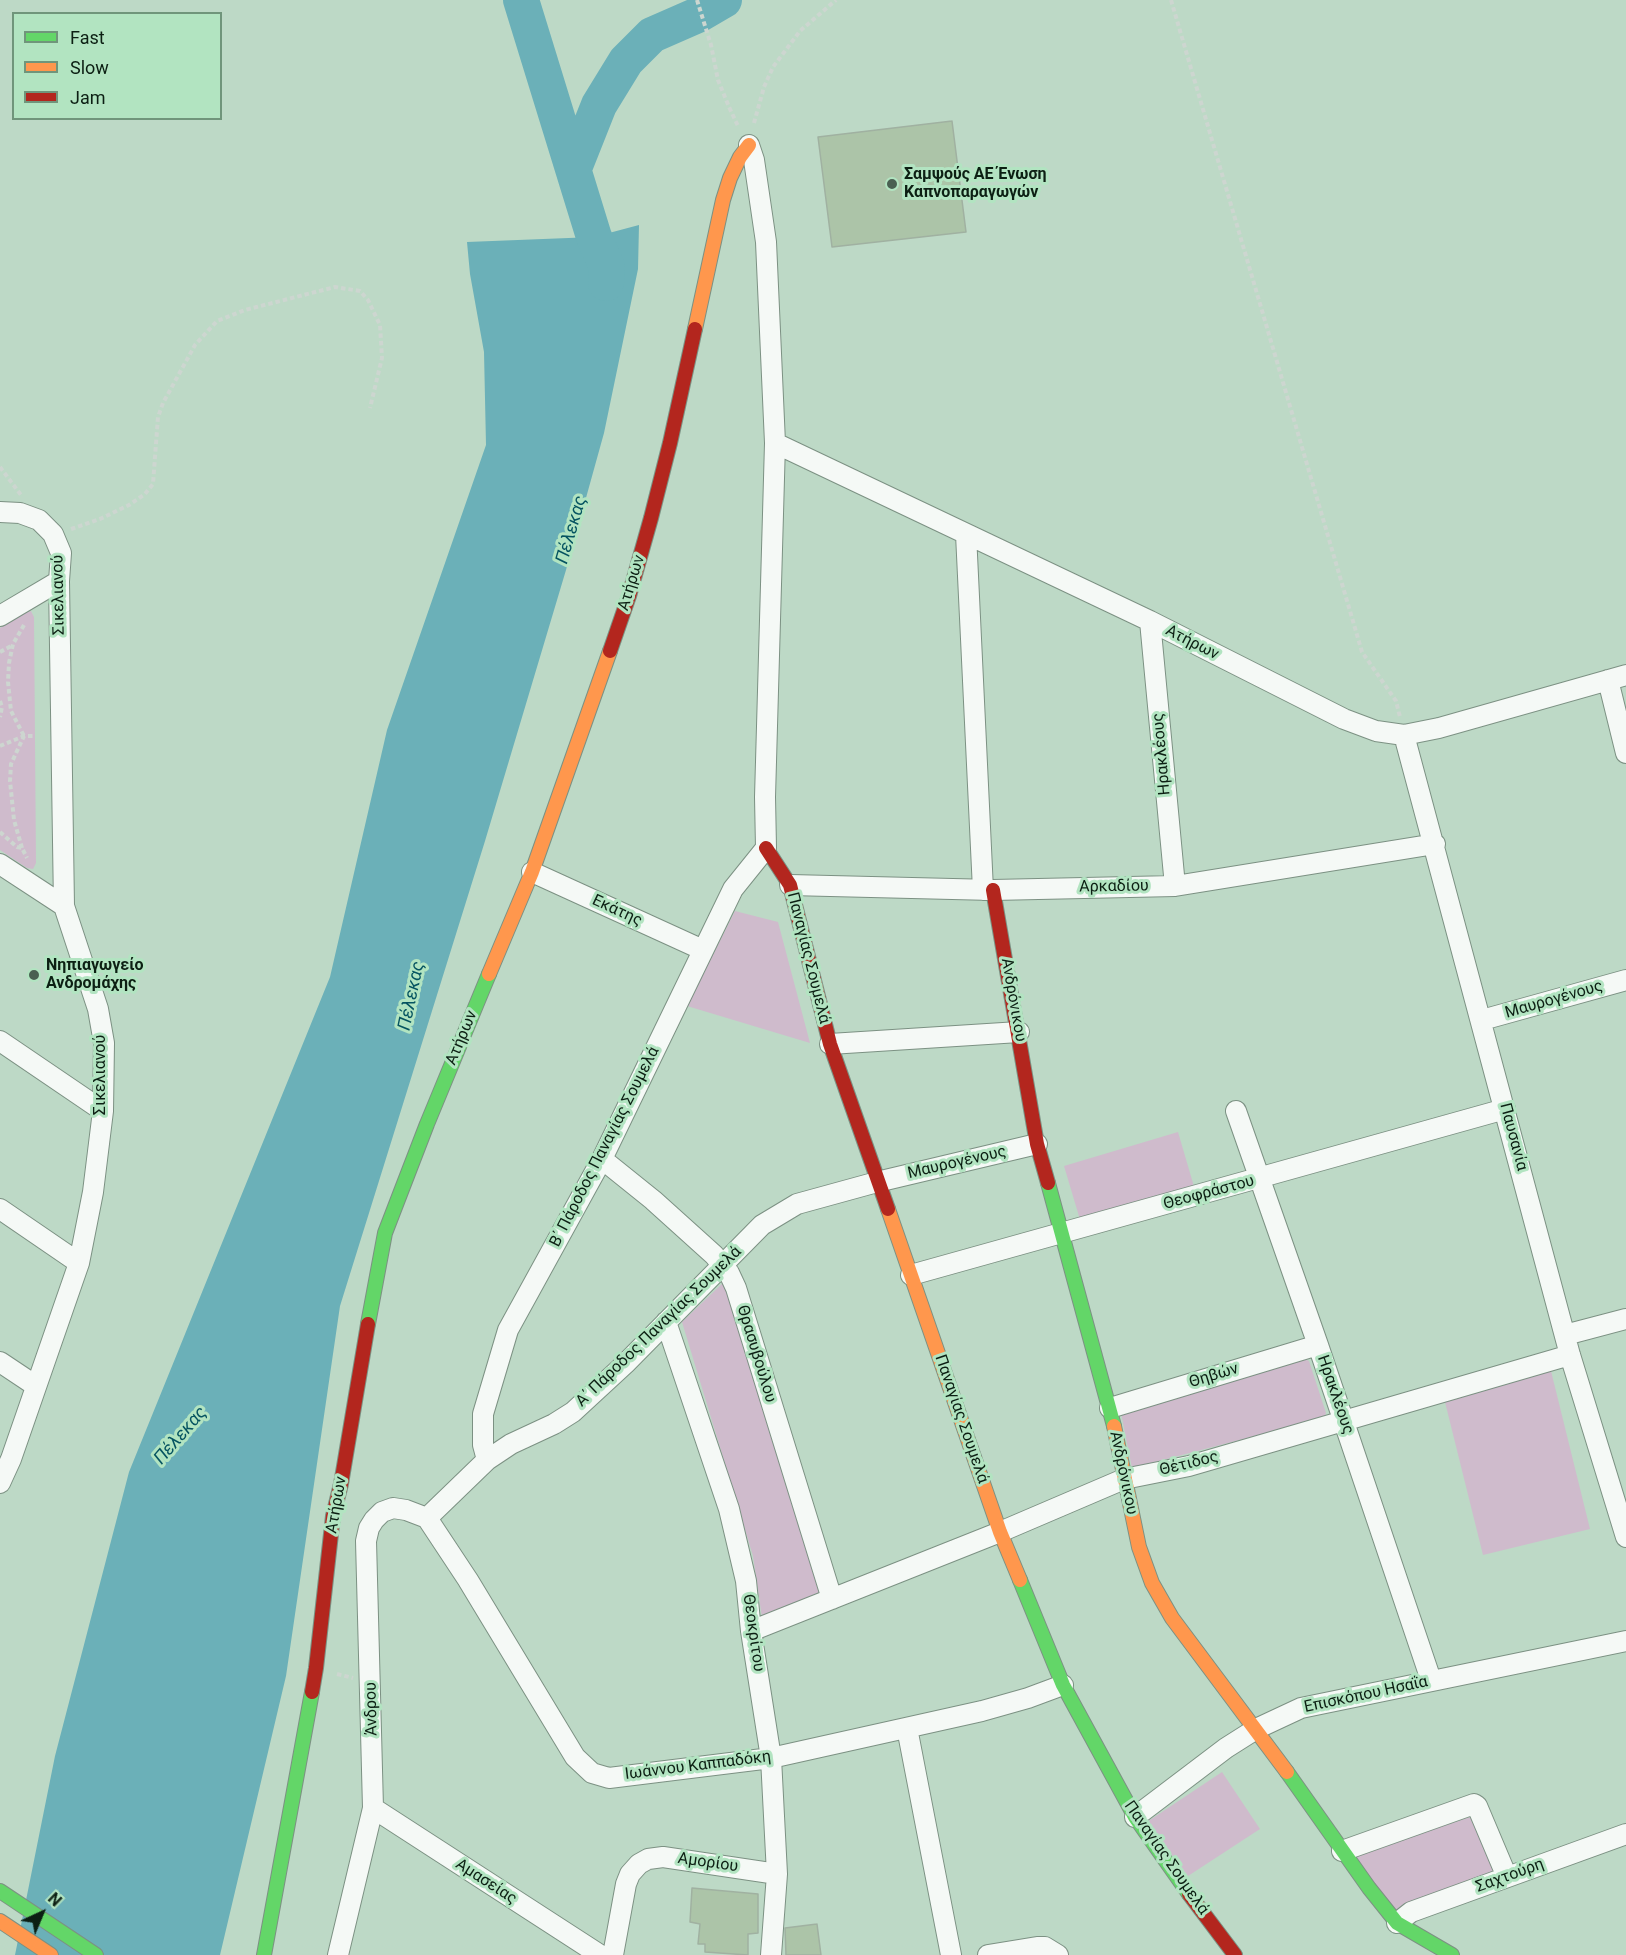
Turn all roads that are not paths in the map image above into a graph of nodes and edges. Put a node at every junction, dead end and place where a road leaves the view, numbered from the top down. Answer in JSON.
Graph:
{"nodes":[{"id":1,"x":749,"y":145,"type":"joint"},
{"id":2,"x":775,"y":443,"type":"junction"},
{"id":3,"x":0,"y":512,"type":"edge"},
{"id":4,"x":966,"y":534,"type":"junction"},
{"id":5,"x":59,"y":581,"type":"junction"},
{"id":6,"x":0,"y":616,"type":"edge"},
{"id":7,"x":1150,"y":621,"type":"junction"},
{"id":8,"x":1617,"y":678,"type":"edge"},
{"id":9,"x":1404,"y":735,"type":"junction"},
{"id":10,"x":1626,"y":753,"type":"edge"},
{"id":11,"x":1435,"y":844,"type":"junction"},
{"id":12,"x":766,"y":848,"type":"junction"},
{"id":13,"x":1,"y":867,"type":"edge"},
{"id":14,"x":532,"y":872,"type":"junction"},
{"id":15,"x":790,"y":885,"type":"junction"},
{"id":16,"x":1175,"y":886,"type":"junction"},
{"id":17,"x":988,"y":890,"type":"junction"},
{"id":18,"x":64,"y":906,"type":"junction"},
{"id":19,"x":703,"y":950,"type":"junction"},
{"id":20,"x":1626,"y":980,"type":"edge"},
{"id":21,"x":1482,"y":1020,"type":"junction"},
{"id":22,"x":1019,"y":1032,"type":"junction"},
{"id":23,"x":0,"y":1041,"type":"edge"},
{"id":24,"x":830,"y":1044,"type":"junction"},
{"id":25,"x":1505,"y":1110,"type":"junction"},
{"id":26,"x":103,"y":1111,"type":"junction"},
{"id":27,"x":1236,"y":1111,"type":"dead end"},
{"id":28,"x":1037,"y":1144,"type":"junction"},
{"id":29,"x":602,"y":1159,"type":"junction"},
{"id":30,"x":1260,"y":1179,"type":"junction"},
{"id":31,"x":877,"y":1182,"type":"junction"},
{"id":32,"x":0,"y":1209,"type":"edge"},
{"id":33,"x":1063,"y":1233,"type":"junction"},
{"id":34,"x":80,"y":1263,"type":"junction"},
{"id":35,"x":723,"y":1265,"type":"junction"},
{"id":36,"x":911,"y":1275,"type":"junction"},
{"id":37,"x":1626,"y":1318,"type":"edge"},
{"id":38,"x":666,"y":1322,"type":"junction"},
{"id":39,"x":1565,"y":1335,"type":"junction"},
{"id":40,"x":1318,"y":1345,"type":"junction"},
{"id":41,"x":1570,"y":1355,"type":"junction"},
{"id":42,"x":0,"y":1362,"type":"edge"},
{"id":43,"x":36,"y":1386,"type":"junction"},
{"id":44,"x":1110,"y":1408,"type":"junction"},
{"id":45,"x":1343,"y":1421,"type":"junction"},
{"id":46,"x":487,"y":1460,"type":"junction"},
{"id":47,"x":1124,"y":1479,"type":"junction"},
{"id":48,"x":0,"y":1483,"type":"edge"},
{"id":49,"x":427,"y":1518,"type":"junction"},
{"id":50,"x":1000,"y":1532,"type":"junction"},
{"id":51,"x":1626,"y":1537,"type":"edge"},
{"id":52,"x":832,"y":1599,"type":"junction"},
{"id":53,"x":751,"y":1631,"type":"junction"},
{"id":54,"x":1626,"y":1641,"type":"edge"},
{"id":55,"x":1431,"y":1680,"type":"junction"},
{"id":56,"x":1063,"y":1685,"type":"junction"},
{"id":57,"x":907,"y":1728,"type":"junction"},
{"id":58,"x":1256,"y":1730,"type":"junction"},
{"id":59,"x":771,"y":1758,"type":"junction"},
{"id":60,"x":373,"y":1808,"type":"junction"},
{"id":61,"x":1135,"y":1817,"type":"junction"},
{"id":62,"x":1626,"y":1834,"type":"edge"},
{"id":63,"x":1342,"y":1851,"type":"junction"},
{"id":64,"x":777,"y":1874,"type":"junction"},
{"id":65,"x":1506,"y":1877,"type":"junction"},
{"id":66,"x":0,"y":1891,"type":"edge"},
{"id":67,"x":0,"y":1921,"type":"edge"},
{"id":68,"x":1397,"y":1923,"type":"junction"},
{"id":69,"x":572,"y":1947,"type":"edge"},
{"id":70,"x":51,"y":1955,"type":"edge"},
{"id":71,"x":96,"y":1955,"type":"edge"},
{"id":72,"x":264,"y":1955,"type":"edge"},
{"id":73,"x":338,"y":1955,"type":"edge"},
{"id":74,"x":600,"y":1955,"type":"edge"},
{"id":75,"x":613,"y":1955,"type":"edge"},
{"id":76,"x":771,"y":1955,"type":"edge"},
{"id":77,"x":951,"y":1955,"type":"edge"},
{"id":78,"x":988,"y":1955,"type":"edge"},
{"id":79,"x":1058,"y":1955,"type":"edge"},
{"id":80,"x":1235,"y":1955,"type":"edge"},
{"id":81,"x":1452,"y":1955,"type":"edge"}],
"edges":[{"from":1,"to":2,"type":"street"},
{"from":1,"to":14,"type":"street","name":"Ατήρων"},
{"from":2,"to":4,"type":"street","name":"Ατήρων"},
{"from":2,"to":12,"type":"street"},
{"from":3,"to":5,"type":"street","name":"Σικελιανού"},
{"from":4,"to":7,"type":"street","name":"Ατήρων"},
{"from":4,"to":17,"type":"street","name":"Ανδρόνικου"},
{"from":5,"to":6,"type":"street"},
{"from":5,"to":18,"type":"street","name":"Σικελιανού"},
{"from":7,"to":9,"type":"street","name":"Ατήρων"},
{"from":7,"to":16,"type":"street","name":"Ηρακλέους"},
{"from":8,"to":9,"type":"street","name":"Ατήρων"},
{"from":8,"to":10,"type":"street"},
{"from":9,"to":11,"type":"street","name":"Παυσανία"},
{"from":11,"to":16,"type":"street","name":"Αρκαδίου"},
{"from":11,"to":21,"type":"street","name":"Παυσανία"},
{"from":12,"to":15,"type":"street","name":"Παναγίας Σουμελά"},
{"from":12,"to":19,"type":"street","name":"Β΄ Πάροδος Παναγίας Σουμελά"},
{"from":13,"to":18,"type":"street"},
{"from":14,"to":19,"type":"street","name":"Εκάτης"},
{"from":14,"to":72,"type":"street","name":"Ατήρων"},
{"from":15,"to":17,"type":"street","name":"Αρκαδίου"},
{"from":15,"to":24,"type":"street","name":"Παναγίας Σουμελά"},
{"from":16,"to":17,"type":"street","name":"Αρκαδίου"},
{"from":17,"to":22,"type":"street","name":"Ανδρόνικου"},
{"from":18,"to":26,"type":"street","name":"Σικελιανού"},
{"from":19,"to":29,"type":"street","name":"Β΄ Πάροδος Παναγίας Σουμελά"},
{"from":20,"to":21,"type":"street","name":"Μαυρογένους"},
{"from":21,"to":25,"type":"street","name":"Παυσανία"},
{"from":22,"to":24,"type":"street"},
{"from":22,"to":28,"type":"street","name":"Ανδρόνικου"},
{"from":23,"to":26,"type":"street"},
{"from":24,"to":31,"type":"street","name":"Παναγίας Σουμελά"},
{"from":25,"to":30,"type":"street","name":"Θεοφράστου"},
{"from":25,"to":39,"type":"street","name":"Παυσανία"},
{"from":26,"to":34,"type":"street","name":"Σικελιανού"},
{"from":27,"to":30,"type":"street","name":"Ηρακλέους"},
{"from":28,"to":31,"type":"street","name":"Μαυρογένους"},
{"from":28,"to":33,"type":"street","name":"Ανδρόνικου"},
{"from":29,"to":35,"type":"street","name":"Θρασυβούλου"},
{"from":29,"to":46,"type":"street","name":"Β΄ Πάροδος Παναγίας Σουμελά"},
{"from":30,"to":33,"type":"street","name":"Θεοφράστου"},
{"from":30,"to":40,"type":"street","name":"Ηρακλέους"},
{"from":31,"to":35,"type":"street","name":"Α΄ Πάροδος Παναγίας Σουμελά"},
{"from":31,"to":36,"type":"street","name":"Παναγίας Σουμελά"},
{"from":32,"to":34,"type":"street"},
{"from":33,"to":36,"type":"street","name":"Θεοφράστου"},
{"from":33,"to":44,"type":"street","name":"Ανδρόνικου"},
{"from":34,"to":43,"type":"street","name":"Σικελιανού"},
{"from":35,"to":38,"type":"street","name":"Α΄ Πάροδος Παναγίας Σουμελά"},
{"from":35,"to":52,"type":"street","name":"Θρασυβούλου"},
{"from":36,"to":50,"type":"street","name":"Παναγίας Σουμελά"},
{"from":37,"to":39,"type":"street"},
{"from":38,"to":46,"type":"street","name":"Α΄ Πάροδος Παναγίας Σουμελά"},
{"from":38,"to":53,"type":"street","name":"Θεοκρίτου"},
{"from":39,"to":41,"type":"street","name":"Παυσανία"},
{"from":40,"to":44,"type":"street","name":"Θηβών"},
{"from":40,"to":45,"type":"street","name":"Ηρακλέους"},
{"from":41,"to":45,"type":"street","name":"Θέτιδος"},
{"from":41,"to":51,"type":"street","name":"Παυσανία"},
{"from":42,"to":43,"type":"street"},
{"from":43,"to":48,"type":"street","name":"Σικελιανού"},
{"from":44,"to":47,"type":"street","name":"Ανδρόνικου"},
{"from":45,"to":47,"type":"street","name":"Θέτιδος"},
{"from":45,"to":55,"type":"street","name":"Ηρακλέους"},
{"from":46,"to":49,"type":"street","name":"Α΄ Πάροδος Παναγίας Σουμελά"},
{"from":47,"to":50,"type":"street","name":"Θέτιδος"},
{"from":47,"to":58,"type":"street","name":"Ανδρόνικου"},
{"from":49,"to":59,"type":"street","name":"Ιωάννου Καππαδόκη"},
{"from":49,"to":60,"type":"street","name":"Άνδρου"},
{"from":50,"to":52,"type":"street","name":"Θέτιδος"},
{"from":50,"to":56,"type":"street","name":"Παναγίας Σουμελά"},
{"from":52,"to":53,"type":"street","name":"Θέτιδος"},
{"from":53,"to":59,"type":"street","name":"Θεοκρίτου"},
{"from":54,"to":55,"type":"street","name":"Επισκόπου Ησαΐα"},
{"from":55,"to":58,"type":"street","name":"Επισκόπου Ησαΐα"},
{"from":56,"to":57,"type":"street","name":"Ιωάννου Καππαδόκη"},
{"from":56,"to":61,"type":"street","name":"Παναγίας Σουμελά"},
{"from":57,"to":59,"type":"street","name":"Ιωάννου Καππαδόκη"},
{"from":57,"to":77,"type":"street"},
{"from":58,"to":61,"type":"street","name":"Επισκόπου Ησαΐα"},
{"from":58,"to":63,"type":"street","name":"Ανδρόνικου"},
{"from":59,"to":64,"type":"street","name":"Θεοκρίτου"},
{"from":60,"to":69,"type":"street","name":"Αμασείας"},
{"from":60,"to":73,"type":"street","name":"Άνδρου"},
{"from":61,"to":80,"type":"street","name":"Παναγίας Σουμελά"},
{"from":62,"to":65,"type":"street","name":"Σαχτούρη"},
{"from":63,"to":65,"type":"street"},
{"from":63,"to":68,"type":"street","name":"Ανδρόνικου"},
{"from":64,"to":75,"type":"street","name":"Αμορίου"},
{"from":64,"to":76,"type":"street","name":"Θεοκρίτου"},
{"from":65,"to":68,"type":"street","name":"Σαχτούρη"},
{"from":66,"to":71,"type":"street"},
{"from":67,"to":70,"type":"street"},
{"from":68,"to":81,"type":"street","name":"Ανδρόνικου"},
{"from":69,"to":74,"type":"street","name":"Αμασείας"},
{"from":78,"to":79,"type":"street"}]}
